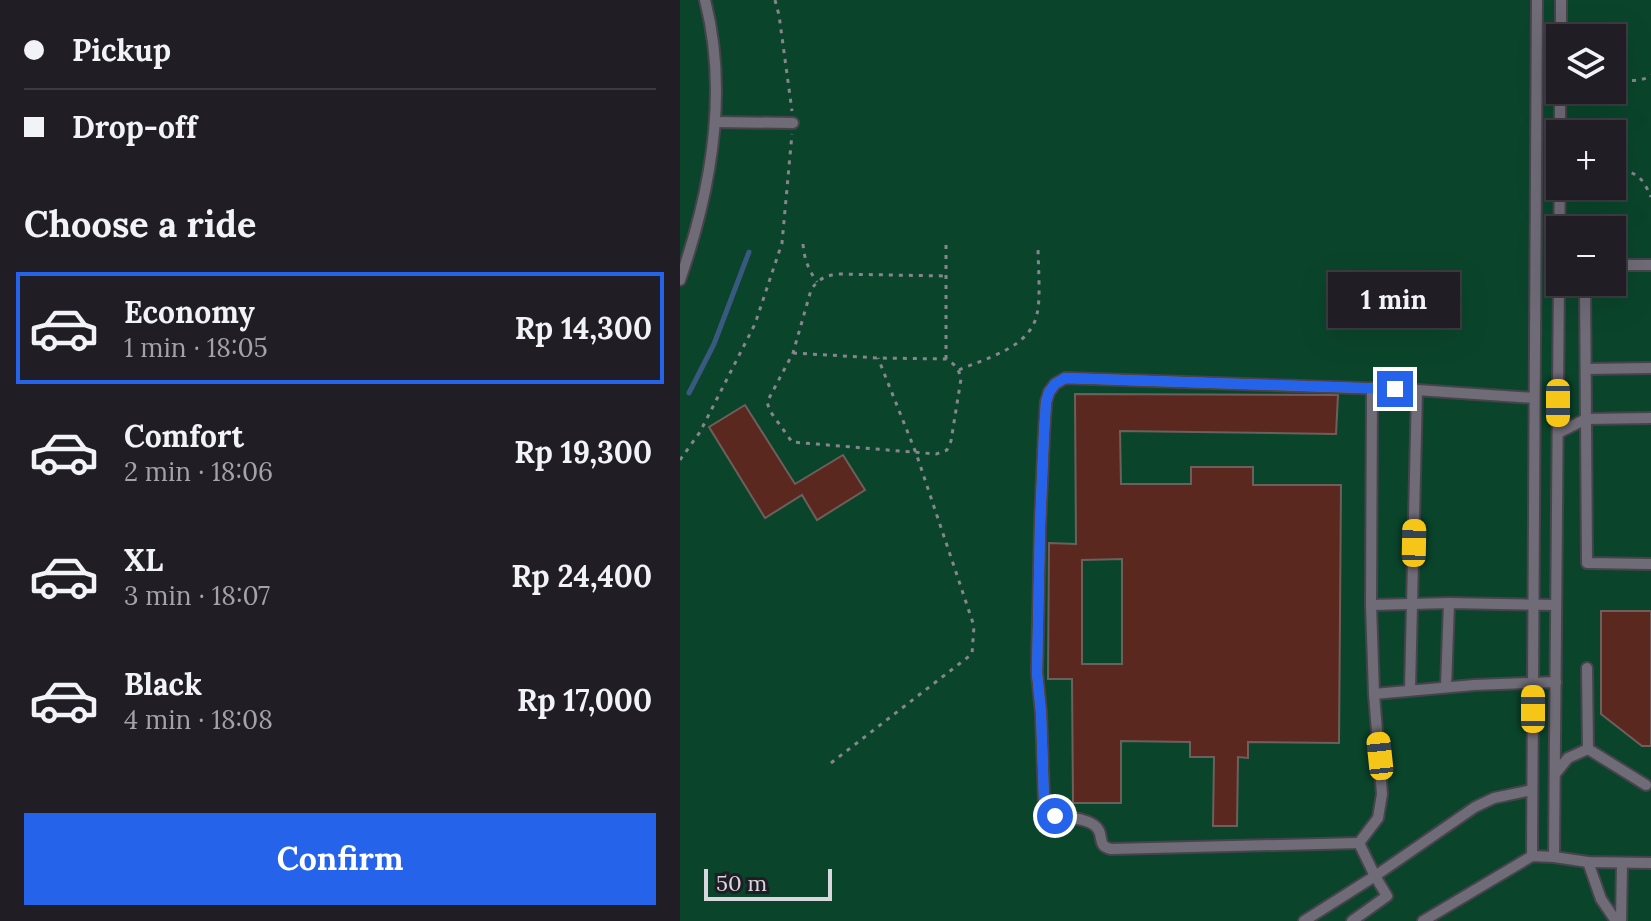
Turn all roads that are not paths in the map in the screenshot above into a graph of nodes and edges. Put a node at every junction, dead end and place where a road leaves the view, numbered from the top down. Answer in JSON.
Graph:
{"nodes":[{"id":1,"x":705,"y":0,"type":"edge"},
{"id":2,"x":1537,"y":0,"type":"edge"},
{"id":3,"x":1561,"y":0,"type":"edge"},
{"id":4,"x":1561,"y":24,"type":"edge"},
{"id":5,"x":715,"y":122,"type":"junction"},
{"id":6,"x":793,"y":123,"type":"road end"},
{"id":7,"x":1560,"y":200,"type":"edge"},
{"id":8,"x":1626,"y":265,"type":"edge"},
{"id":9,"x":1651,"y":265,"type":"edge"},
{"id":10,"x":680,"y":280,"type":"edge"},
{"id":11,"x":1585,"y":296,"type":"edge"},
{"id":12,"x":1651,"y":368,"type":"edge"},
{"id":13,"x":1586,"y":369,"type":"junction"},
{"id":14,"x":1372,"y":388,"type":"junction"},
{"id":15,"x":1417,"y":390,"type":"junction"},
{"id":16,"x":1534,"y":398,"type":"junction"},
{"id":17,"x":1651,"y":418,"type":"edge"},
{"id":18,"x":1586,"y":419,"type":"junction"},
{"id":19,"x":1558,"y":433,"type":"junction"},
{"id":20,"x":1651,"y":564,"type":"edge"},
{"id":21,"x":1449,"y":603,"type":"junction"},
{"id":22,"x":1533,"y":604,"type":"junction"},
{"id":23,"x":1371,"y":605,"type":"junction"},
{"id":24,"x":1413,"y":605,"type":"junction"},
{"id":25,"x":1556,"y":605,"type":"junction"},
{"id":26,"x":1587,"y":668,"type":"dead end"},
{"id":27,"x":1533,"y":682,"type":"junction"},
{"id":28,"x":1556,"y":682,"type":"junction"},
{"id":29,"x":1446,"y":687,"type":"junction"},
{"id":30,"x":1410,"y":689,"type":"junction"},
{"id":31,"x":1374,"y":694,"type":"junction"},
{"id":32,"x":1588,"y":749,"type":"junction"},
{"id":33,"x":1555,"y":774,"type":"junction"},
{"id":34,"x":1646,"y":785,"type":"dead end"},
{"id":35,"x":1532,"y":790,"type":"junction"},
{"id":36,"x":1359,"y":843,"type":"junction"},
{"id":37,"x":1532,"y":856,"type":"junction"},
{"id":38,"x":1554,"y":857,"type":"junction"},
{"id":39,"x":1588,"y":862,"type":"junction"},
{"id":40,"x":1622,"y":863,"type":"junction"},
{"id":41,"x":1651,"y":863,"type":"edge"},
{"id":42,"x":1375,"y":876,"type":"junction"},
{"id":43,"x":1304,"y":921,"type":"edge"},
{"id":44,"x":1352,"y":921,"type":"edge"},
{"id":45,"x":1423,"y":921,"type":"edge"},
{"id":46,"x":1619,"y":921,"type":"edge"}],
"edges":[{"from":1,"to":5,"type":"lane"},
{"from":2,"to":16,"type":"lane"},
{"from":3,"to":4,"type":"lane"},
{"from":5,"to":6,"type":"lane"},
{"from":5,"to":10,"type":"lane"},
{"from":7,"to":19,"type":"lane"},
{"from":8,"to":9,"type":"lane"},
{"from":11,"to":13,"type":"lane"},
{"from":12,"to":13,"type":"lane"},
{"from":13,"to":18,"type":"lane"},
{"from":14,"to":15,"type":"lane"},
{"from":14,"to":23,"type":"lane"},
{"from":14,"to":36,"type":"lane"},
{"from":15,"to":16,"type":"lane"},
{"from":15,"to":24,"type":"lane"},
{"from":16,"to":22,"type":"lane"},
{"from":17,"to":18,"type":"lane"},
{"from":18,"to":19,"type":"lane"},
{"from":18,"to":20,"type":"lane"},
{"from":19,"to":25,"type":"lane"},
{"from":21,"to":22,"type":"lane"},
{"from":21,"to":24,"type":"lane"},
{"from":21,"to":29,"type":"lane"},
{"from":22,"to":25,"type":"lane"},
{"from":22,"to":27,"type":"lane"},
{"from":23,"to":24,"type":"lane"},
{"from":23,"to":31,"type":"lane"},
{"from":24,"to":30,"type":"lane"},
{"from":25,"to":28,"type":"lane"},
{"from":26,"to":32,"type":"lane"},
{"from":27,"to":28,"type":"lane"},
{"from":27,"to":29,"type":"lane"},
{"from":27,"to":35,"type":"lane"},
{"from":28,"to":33,"type":"lane"},
{"from":29,"to":30,"type":"lane"},
{"from":30,"to":31,"type":"lane"},
{"from":31,"to":36,"type":"lane"},
{"from":32,"to":33,"type":"lane"},
{"from":32,"to":34,"type":"lane"},
{"from":33,"to":38,"type":"lane"},
{"from":35,"to":37,"type":"lane"},
{"from":35,"to":42,"type":"lane"},
{"from":36,"to":42,"type":"lane"},
{"from":37,"to":38,"type":"lane"},
{"from":37,"to":45,"type":"lane"},
{"from":38,"to":39,"type":"lane"},
{"from":39,"to":40,"type":"lane"},
{"from":39,"to":46,"type":"lane"},
{"from":40,"to":41,"type":"lane"},
{"from":40,"to":46,"type":"lane"},
{"from":42,"to":43,"type":"lane"},
{"from":42,"to":44,"type":"lane"}]}
